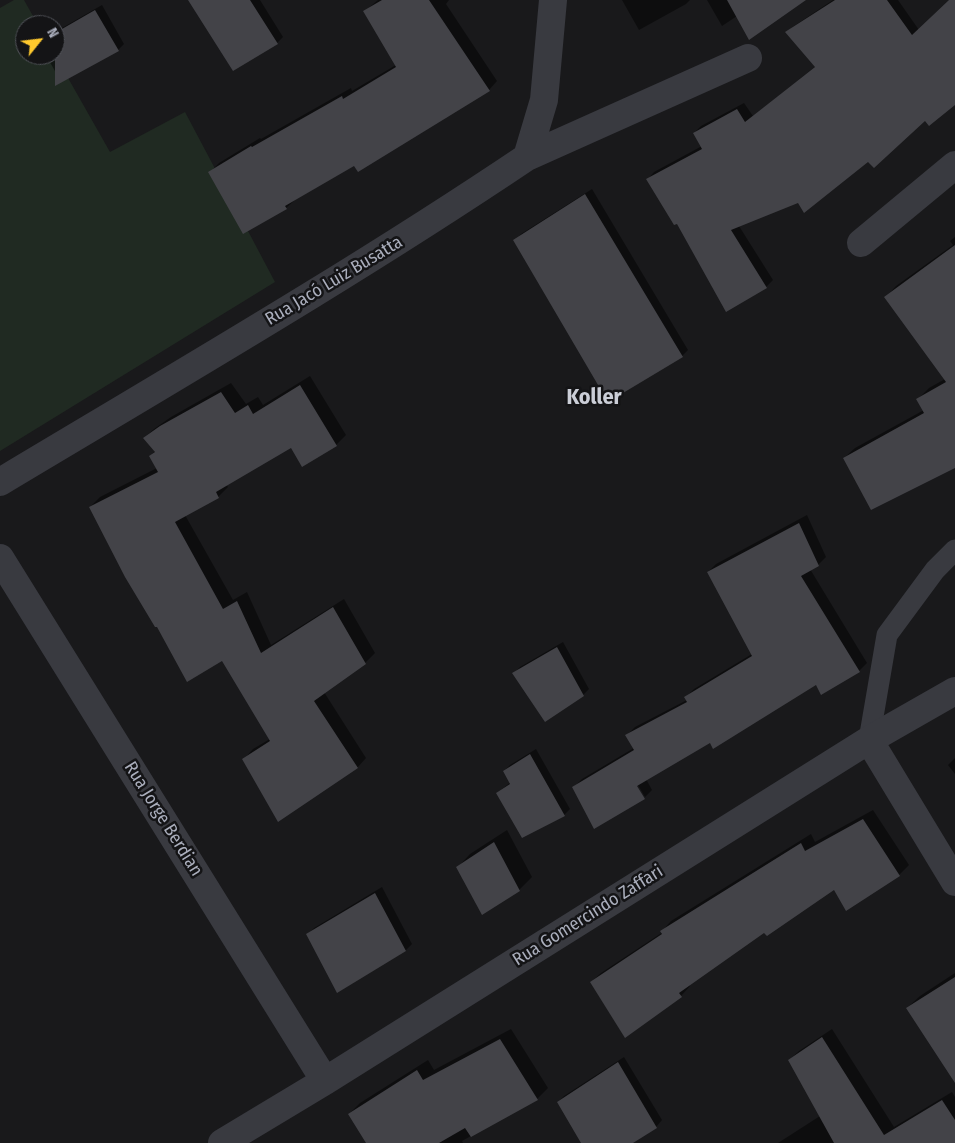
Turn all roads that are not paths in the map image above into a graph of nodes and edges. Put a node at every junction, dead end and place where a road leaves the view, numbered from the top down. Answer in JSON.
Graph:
{"nodes":[{"id":1,"x":553,"y":0,"type":"edge"},
{"id":2,"x":748,"y":58,"type":"dead end"},
{"id":3,"x":527,"y":157,"type":"junction"},
{"id":4,"x":955,"y":165,"type":"edge"},
{"id":5,"x":861,"y":243,"type":"dead end"},
{"id":6,"x":0,"y":482,"type":"edge"},
{"id":7,"x":955,"y":550,"type":"edge"},
{"id":8,"x":0,"y":558,"type":"edge"},
{"id":9,"x":955,"y":691,"type":"edge"},
{"id":10,"x":869,"y":740,"type":"junction"},
{"id":11,"x":955,"y":882,"type":"edge"},
{"id":12,"x":325,"y":1081,"type":"junction"},
{"id":13,"x":222,"y":1143,"type":"edge"}],
"edges":[{"from":1,"to":3,"type":"street"},
{"from":2,"to":3,"type":"street","name":"Rua Jacó Luiz Busatta"},
{"from":3,"to":6,"type":"street","name":"Rua Jacó Luiz Busatta"},
{"from":4,"to":5,"type":"street"},
{"from":7,"to":10,"type":"lane"},
{"from":8,"to":12,"type":"street","name":"Rua Jorge Berdian"},
{"from":9,"to":10,"type":"street","name":"Rua Gomercindo Zaffari"},
{"from":10,"to":11,"type":"street"},
{"from":10,"to":12,"type":"street","name":"Rua Gomercindo Zaffari"},
{"from":12,"to":13,"type":"street","name":"Rua Gomercindo Zaffari"}]}
